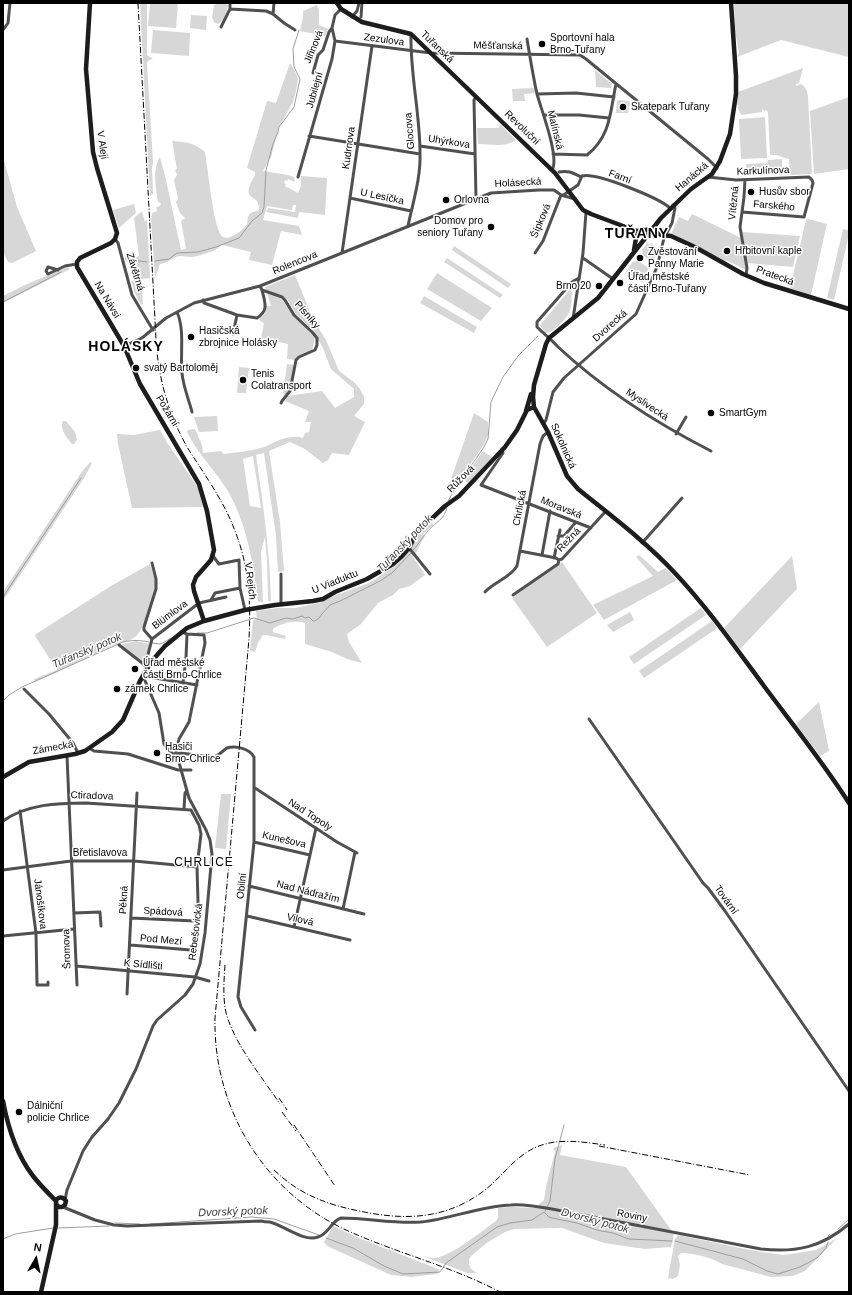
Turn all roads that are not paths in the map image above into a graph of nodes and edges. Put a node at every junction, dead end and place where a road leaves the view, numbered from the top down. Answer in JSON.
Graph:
{"nodes":[{"id":1,"x":10,"y":3,"type":"edge"},
{"id":2,"x":90,"y":3,"type":"edge"},
{"id":3,"x":230,"y":3,"type":"edge"},
{"id":4,"x":274,"y":3,"type":"edge"},
{"id":5,"x":337,"y":3,"type":"edge"},
{"id":6,"x":361,"y":3,"type":"edge"},
{"id":7,"x":731,"y":3,"type":"edge"},
{"id":8,"x":341,"y":8,"type":"junction"},
{"id":9,"x":230,"y":9,"type":"junction"},
{"id":10,"x":273,"y":14,"type":"junction"},
{"id":11,"x":352,"y":17,"type":"junction"},
{"id":12,"x":361,"y":17,"type":"dead end"},
{"id":13,"x":221,"y":27,"type":"dead end"},
{"id":14,"x":332,"y":28,"type":"junction"},
{"id":15,"x":3,"y":30,"type":"edge"},
{"id":16,"x":294,"y":30,"type":"dead end"},
{"id":17,"x":411,"y":34,"type":"junction"},
{"id":18,"x":527,"y":39,"type":"dead end"},
{"id":19,"x":335,"y":41,"type":"junction"},
{"id":20,"x":372,"y":46,"type":"junction"},
{"id":21,"x":410,"y":51,"type":"junction"},
{"id":22,"x":431,"y":53,"type":"junction"},
{"id":23,"x":530,"y":54,"type":"junction"},
{"id":24,"x":313,"y":73,"type":"dead end"},
{"id":25,"x":616,"y":84,"type":"junction"},
{"id":26,"x":537,"y":94,"type":"junction"},
{"id":27,"x":476,"y":96,"type":"junction"},
{"id":28,"x":614,"y":97,"type":"junction"},
{"id":29,"x":544,"y":116,"type":"junction"},
{"id":30,"x":609,"y":118,"type":"junction"},
{"id":31,"x":309,"y":136,"type":"junction"},
{"id":32,"x":358,"y":144,"type":"junction"},
{"id":33,"x":420,"y":146,"type":"junction"},
{"id":34,"x":420,"y":154,"type":"junction"},
{"id":35,"x":475,"y":154,"type":"junction"},
{"id":36,"x":553,"y":154,"type":"junction"},
{"id":37,"x":717,"y":168,"type":"junction"},
{"id":38,"x":555,"y":171,"type":"junction"},
{"id":39,"x":712,"y":174,"type":"junction"},
{"id":40,"x":298,"y":177,"type":"dead end"},
{"id":41,"x":581,"y":177,"type":"junction"},
{"id":42,"x":708,"y":178,"type":"junction"},
{"id":43,"x":716,"y":179,"type":"junction"},
{"id":44,"x":745,"y":180,"type":"junction"},
{"id":45,"x":569,"y":192,"type":"junction"},
{"id":46,"x":561,"y":195,"type":"junction"},
{"id":47,"x":350,"y":198,"type":"junction"},
{"id":48,"x":476,"y":199,"type":"junction"},
{"id":49,"x":575,"y":199,"type":"junction"},
{"id":50,"x":672,"y":207,"type":"junction"},
{"id":51,"x":411,"y":212,"type":"junction"},
{"id":52,"x":586,"y":212,"type":"junction"},
{"id":53,"x":742,"y":212,"type":"junction"},
{"id":54,"x":804,"y":217,"type":"joint"},
{"id":55,"x":408,"y":226,"type":"junction"},
{"id":56,"x":629,"y":229,"type":"junction"},
{"id":57,"x":652,"y":229,"type":"junction"},
{"id":58,"x":665,"y":236,"type":"junction"},
{"id":59,"x":115,"y":239,"type":"junction"},
{"id":60,"x":342,"y":253,"type":"junction"},
{"id":61,"x":633,"y":253,"type":"junction"},
{"id":62,"x":535,"y":254,"type":"dead end"},
{"id":63,"x":582,"y":258,"type":"junction"},
{"id":64,"x":76,"y":264,"type":"junction"},
{"id":65,"x":58,"y":270,"type":"dead end"},
{"id":66,"x":746,"y":275,"type":"junction"},
{"id":67,"x":579,"y":278,"type":"junction"},
{"id":68,"x":613,"y":279,"type":"junction"},
{"id":69,"x":260,"y":286,"type":"junction"},
{"id":70,"x":262,"y":290,"type":"junction"},
{"id":71,"x":203,"y":300,"type":"junction"},
{"id":72,"x":849,"y":308,"type":"edge"},
{"id":73,"x":176,"y":312,"type":"junction"},
{"id":74,"x":237,"y":315,"type":"junction"},
{"id":75,"x":573,"y":319,"type":"junction"},
{"id":76,"x":153,"y":330,"type":"junction"},
{"id":77,"x":233,"y":334,"type":"dead end"},
{"id":78,"x":549,"y":338,"type":"junction"},
{"id":79,"x":124,"y":346,"type":"junction"},
{"id":80,"x":578,"y":366,"type":"junction"},
{"id":81,"x":533,"y":390,"type":"junction"},
{"id":82,"x":281,"y":403,"type":"dead end"},
{"id":83,"x":534,"y":407,"type":"junction"},
{"id":84,"x":526,"y":411,"type":"junction"},
{"id":85,"x":192,"y":412,"type":"dead end"},
{"id":86,"x":686,"y":416,"type":"dead end"},
{"id":87,"x":543,"y":424,"type":"junction"},
{"id":88,"x":548,"y":432,"type":"junction"},
{"id":89,"x":676,"y":434,"type":"junction"},
{"id":90,"x":502,"y":449,"type":"junction"},
{"id":91,"x":711,"y":451,"type":"dead end"},
{"id":92,"x":480,"y":485,"type":"joint"},
{"id":93,"x":682,"y":498,"type":"dead end"},
{"id":94,"x":529,"y":504,"type":"junction"},
{"id":95,"x":550,"y":511,"type":"junction"},
{"id":96,"x":606,"y":512,"type":"junction"},
{"id":97,"x":430,"y":520,"type":"joint"},
{"id":98,"x":576,"y":522,"type":"junction"},
{"id":99,"x":591,"y":528,"type":"junction"},
{"id":100,"x":560,"y":530,"type":"dead end"},
{"id":101,"x":558,"y":536,"type":"junction"},
{"id":102,"x":642,"y":543,"type":"junction"},
{"id":103,"x":409,"y":548,"type":"junction"},
{"id":104,"x":520,"y":551,"type":"junction"},
{"id":105,"x":542,"y":555,"type":"junction"},
{"id":106,"x":213,"y":556,"type":"junction"},
{"id":107,"x":554,"y":558,"type":"junction"},
{"id":108,"x":559,"y":560,"type":"junction"},
{"id":109,"x":152,"y":563,"type":"dead end"},
{"id":110,"x":281,"y":574,"type":"dead end"},
{"id":111,"x":430,"y":574,"type":"dead end"},
{"id":112,"x":240,"y":588,"type":"junction"},
{"id":113,"x":485,"y":592,"type":"dead end"},
{"id":114,"x":513,"y":595,"type":"dead end"},
{"id":115,"x":226,"y":597,"type":"dead end"},
{"id":116,"x":211,"y":600,"type":"junction"},
{"id":117,"x":198,"y":604,"type":"junction"},
{"id":118,"x":281,"y":604,"type":"junction"},
{"id":119,"x":245,"y":610,"type":"junction"},
{"id":120,"x":204,"y":621,"type":"junction"},
{"id":121,"x":182,"y":632,"type":"junction"},
{"id":122,"x":187,"y":634,"type":"junction"},
{"id":123,"x":152,"y":642,"type":"junction"},
{"id":124,"x":119,"y":645,"type":"dead end"},
{"id":125,"x":146,"y":666,"type":"junction"},
{"id":126,"x":143,"y":676,"type":"junction"},
{"id":127,"x":183,"y":683,"type":"junction"},
{"id":128,"x":197,"y":685,"type":"junction"},
{"id":129,"x":24,"y":689,"type":"dead end"},
{"id":130,"x":589,"y":719,"type":"dead end"},
{"id":131,"x":89,"y":748,"type":"junction"},
{"id":132,"x":78,"y":753,"type":"junction"},
{"id":133,"x":175,"y":755,"type":"junction"},
{"id":134,"x":67,"y":756,"type":"junction"},
{"id":135,"x":181,"y":770,"type":"junction"},
{"id":136,"x":191,"y":770,"type":"dead end"},
{"id":137,"x":3,"y":777,"type":"edge"},
{"id":138,"x":255,"y":788,"type":"junction"},
{"id":139,"x":186,"y":790,"type":"junction"},
{"id":140,"x":137,"y":793,"type":"dead end"},
{"id":141,"x":69,"y":803,"type":"junction"},
{"id":142,"x":849,"y":803,"type":"edge"},
{"id":143,"x":136,"y":806,"type":"junction"},
{"id":144,"x":184,"y":809,"type":"junction"},
{"id":145,"x":20,"y":811,"type":"junction"},
{"id":146,"x":3,"y":820,"type":"edge"},
{"id":147,"x":316,"y":828,"type":"junction"},
{"id":148,"x":254,"y":842,"type":"junction"},
{"id":149,"x":310,"y":855,"type":"junction"},
{"id":150,"x":72,"y":861,"type":"junction"},
{"id":151,"x":134,"y":861,"type":"junction"},
{"id":152,"x":27,"y":866,"type":"junction"},
{"id":153,"x":197,"y":867,"type":"junction"},
{"id":154,"x":3,"y":870,"type":"edge"},
{"id":155,"x":249,"y":886,"type":"junction"},
{"id":156,"x":300,"y":898,"type":"junction"},
{"id":157,"x":343,"y":909,"type":"junction"},
{"id":158,"x":74,"y":913,"type":"junction"},
{"id":159,"x":364,"y":914,"type":"dead end"},
{"id":160,"x":247,"y":916,"type":"junction"},
{"id":161,"x":131,"y":918,"type":"junction"},
{"id":162,"x":101,"y":926,"type":"dead end"},
{"id":163,"x":294,"y":927,"type":"junction"},
{"id":164,"x":74,"y":929,"type":"junction"},
{"id":165,"x":36,"y":933,"type":"junction"},
{"id":166,"x":3,"y":936,"type":"edge"},
{"id":167,"x":350,"y":940,"type":"dead end"},
{"id":168,"x":130,"y":945,"type":"junction"},
{"id":169,"x":191,"y":950,"type":"dead end"},
{"id":170,"x":76,"y":966,"type":"junction"},
{"id":171,"x":128,"y":971,"type":"junction"},
{"id":172,"x":195,"y":977,"type":"junction"},
{"id":173,"x":209,"y":981,"type":"dead end"},
{"id":174,"x":48,"y":982,"type":"dead end"},
{"id":175,"x":77,"y":985,"type":"dead end"},
{"id":176,"x":128,"y":994,"type":"dead end"},
{"id":177,"x":256,"y":1030,"type":"dead end"},
{"id":178,"x":849,"y":1091,"type":"edge"},
{"id":179,"x":3,"y":1101,"type":"edge"},
{"id":180,"x":47,"y":1192,"type":"junction"},
{"id":181,"x":63,"y":1199,"type":"junction"},
{"id":182,"x":59,"y":1205,"type":"junction"},
{"id":183,"x":75,"y":1212,"type":"junction"},
{"id":184,"x":849,"y":1224,"type":"edge"},
{"id":185,"x":41,"y":1292,"type":"edge"}],
"edges":[{"from":1,"to":15,"type":"street"},
{"from":2,"to":59,"type":"street","name":"V Aleji"},
{"from":3,"to":9,"type":"street"},
{"from":4,"to":10,"type":"street"},
{"from":5,"to":8,"type":"street","name":"Tuřanská"},
{"from":6,"to":11,"type":"street"},
{"from":6,"to":12,"type":"street"},
{"from":7,"to":37,"type":"street","name":"Hanácká"},
{"from":8,"to":11,"type":"street","name":"Tuřanská"},
{"from":8,"to":14,"type":"street"},
{"from":9,"to":10,"type":"street"},
{"from":9,"to":13,"type":"street"},
{"from":10,"to":16,"type":"street"},
{"from":11,"to":17,"type":"street","name":"Tuřanská"},
{"from":14,"to":19,"type":"street","name":"Jubilejní"},
{"from":14,"to":24,"type":"street","name":"Jiřinová"},
{"from":17,"to":21,"type":"street","name":"Glocova"},
{"from":17,"to":22,"type":"street","name":"Tuřanská"},
{"from":18,"to":23,"type":"street","name":"Malínská"},
{"from":19,"to":20,"type":"street","name":"Zezulova"},
{"from":19,"to":31,"type":"street","name":"Jubilejní"},
{"from":20,"to":21,"type":"street","name":"Zezulova"},
{"from":20,"to":32,"type":"street","name":"Kudrnova"},
{"from":21,"to":22,"type":"street","name":"Zezulova"},
{"from":21,"to":33,"type":"street","name":"Glocova"},
{"from":22,"to":23,"type":"street","name":"Měšťanská"},
{"from":22,"to":27,"type":"street","name":"Tuřanská"},
{"from":23,"to":25,"type":"street","name":"Měšťanská"},
{"from":23,"to":26,"type":"street","name":"Malínská"},
{"from":25,"to":28,"type":"street"},
{"from":25,"to":37,"type":"street","name":"Měšťanská"},
{"from":26,"to":28,"type":"street"},
{"from":26,"to":29,"type":"street","name":"Malínská"},
{"from":27,"to":35,"type":"street"},
{"from":27,"to":38,"type":"street","name":"Revoluční"},
{"from":28,"to":30,"type":"street"},
{"from":29,"to":30,"type":"street"},
{"from":29,"to":36,"type":"street","name":"Malínská"},
{"from":30,"to":36,"type":"street"},
{"from":31,"to":32,"type":"street"},
{"from":31,"to":40,"type":"street","name":"Jubilejní"},
{"from":32,"to":34,"type":"street"},
{"from":32,"to":47,"type":"street","name":"Kudrnova"},
{"from":33,"to":34,"type":"street","name":"Glocova"},
{"from":33,"to":35,"type":"street","name":"Uhýrkova"},
{"from":34,"to":51,"type":"street","name":"Glocova"},
{"from":35,"to":48,"type":"street"},
{"from":36,"to":38,"type":"street","name":"Malínská"},
{"from":37,"to":39,"type":"street","name":"Hanácká"},
{"from":38,"to":41,"type":"street","name":"Farní"},
{"from":38,"to":45,"type":"street","name":"Revoluční"},
{"from":39,"to":42,"type":"street","name":"Hanácká"},
{"from":39,"to":43,"type":"street"},
{"from":41,"to":45,"type":"street"},
{"from":41,"to":50,"type":"street","name":"Farní"},
{"from":42,"to":43,"type":"street","name":"Karkulínova"},
{"from":42,"to":50,"type":"street","name":"Hanácká"},
{"from":43,"to":44,"type":"street","name":"Karkulínova"},
{"from":44,"to":53,"type":"street","name":"Vítězná"},
{"from":44,"to":54,"type":"street","name":"Karkulínova"},
{"from":45,"to":46,"type":"street"},
{"from":45,"to":49,"type":"street","name":"Revoluční"},
{"from":46,"to":48,"type":"street","name":"Holásecká"},
{"from":46,"to":49,"type":"street","name":"Holásecká"},
{"from":46,"to":62,"type":"street","name":"Šípková"},
{"from":47,"to":51,"type":"street","name":"U Lesíčka"},
{"from":47,"to":60,"type":"street","name":"Kudrnova"},
{"from":48,"to":55,"type":"street","name":"Rolencova"},
{"from":49,"to":52,"type":"street","name":"Revoluční"},
{"from":50,"to":57,"type":"street","name":"Hanácká"},
{"from":50,"to":58,"type":"street","name":"Dvorecká"},
{"from":51,"to":55,"type":"street","name":"Glocova"},
{"from":52,"to":56,"type":"street"},
{"from":52,"to":63,"type":"street"},
{"from":53,"to":54,"type":"street","name":"Farského"},
{"from":53,"to":66,"type":"street","name":"Vítězná"},
{"from":55,"to":60,"type":"street","name":"Rolencova"},
{"from":56,"to":57,"type":"street"},
{"from":56,"to":61,"type":"street"},
{"from":57,"to":58,"type":"street","name":"Pratecká"},
{"from":57,"to":61,"type":"street","name":"Hanácká"},
{"from":58,"to":66,"type":"street","name":"Pratecká"},
{"from":58,"to":80,"type":"street","name":"Dvorecká"},
{"from":59,"to":64,"type":"street"},
{"from":59,"to":76,"type":"street","name":"Závětrná"},
{"from":60,"to":69,"type":"street","name":"Rolencova"},
{"from":61,"to":68,"type":"street","name":"Hanácká"},
{"from":63,"to":67,"type":"street"},
{"from":63,"to":68,"type":"street"},
{"from":64,"to":65,"type":"street"},
{"from":64,"to":79,"type":"street","name":"Na Návsi"},
{"from":66,"to":72,"type":"street","name":"Pratecká"},
{"from":67,"to":75,"type":"street"},
{"from":67,"to":78,"type":"street","name":"Myslivecká"},
{"from":68,"to":75,"type":"street","name":"Hanácká"},
{"from":69,"to":70,"type":"street"},
{"from":69,"to":71,"type":"street","name":"Rolencova"},
{"from":70,"to":74,"type":"street"},
{"from":70,"to":82,"type":"street","name":"Písníky"},
{"from":71,"to":73,"type":"street","name":"Rolencova"},
{"from":71,"to":74,"type":"street"},
{"from":73,"to":76,"type":"street","name":"Rolencova"},
{"from":73,"to":85,"type":"street"},
{"from":74,"to":77,"type":"street"},
{"from":75,"to":78,"type":"street","name":"Hanácká"},
{"from":76,"to":79,"type":"street","name":"Rolencova"},
{"from":78,"to":80,"type":"street","name":"Myslivecká"},
{"from":78,"to":81,"type":"street","name":"Sokolnická"},
{"from":79,"to":106,"type":"street","name":"Požární"},
{"from":80,"to":87,"type":"street","name":"Dvorecká"},
{"from":80,"to":89,"type":"street","name":"Myslivecká"},
{"from":81,"to":83,"type":"street","name":"Sokolnická"},
{"from":81,"to":84,"type":"street","name":"Růžová"},
{"from":83,"to":84,"type":"street"},
{"from":83,"to":87,"type":"street","name":"Sokolnická"},
{"from":84,"to":90,"type":"street","name":"Růžová"},
{"from":86,"to":89,"type":"street"},
{"from":87,"to":88,"type":"street","name":"Sokolnická"},
{"from":88,"to":94,"type":"street","name":"Chrlická"},
{"from":88,"to":96,"type":"street","name":"Sokolnická"},
{"from":89,"to":91,"type":"street","name":"Myslivecká"},
{"from":90,"to":92,"type":"street","name":"Růžová"},
{"from":90,"to":97,"type":"street","name":"Růžová"},
{"from":92,"to":94,"type":"street","name":"Moravská"},
{"from":93,"to":102,"type":"street"},
{"from":94,"to":95,"type":"street","name":"Moravská"},
{"from":94,"to":104,"type":"street","name":"Chrlická"},
{"from":95,"to":98,"type":"street","name":"Moravská"},
{"from":95,"to":105,"type":"street"},
{"from":96,"to":99,"type":"street","name":"Režná"},
{"from":96,"to":102,"type":"street","name":"Sokolnická"},
{"from":97,"to":103,"type":"street","name":"U Viaduktu"},
{"from":98,"to":99,"type":"street","name":"Moravská"},
{"from":98,"to":101,"type":"street"},
{"from":99,"to":108,"type":"street","name":"Režná"},
{"from":100,"to":101,"type":"street"},
{"from":101,"to":107,"type":"street"},
{"from":102,"to":142,"type":"street","name":"Sokolnická"},
{"from":103,"to":111,"type":"street"},
{"from":103,"to":118,"type":"street","name":"U Viaduktu"},
{"from":104,"to":105,"type":"street","name":"Režná"},
{"from":104,"to":113,"type":"street","name":"Chrlická"},
{"from":105,"to":107,"type":"street","name":"Režná"},
{"from":106,"to":112,"type":"street","name":"V Rejích"},
{"from":106,"to":117,"type":"street"},
{"from":107,"to":108,"type":"street","name":"Režná"},
{"from":108,"to":114,"type":"street","name":"Režná"},
{"from":109,"to":123,"type":"street"},
{"from":110,"to":118,"type":"street"},
{"from":112,"to":116,"type":"street"},
{"from":112,"to":119,"type":"street","name":"V Rejích"},
{"from":115,"to":116,"type":"street"},
{"from":116,"to":117,"type":"street"},
{"from":117,"to":120,"type":"street"},
{"from":117,"to":123,"type":"street","name":"Blümlova"},
{"from":118,"to":119,"type":"street","name":"U Viaduktu"},
{"from":119,"to":120,"type":"street","name":"U Viaduktu"},
{"from":120,"to":121,"type":"street","name":"U Viaduktu"},
{"from":121,"to":122,"type":"street"},
{"from":121,"to":125,"type":"street","name":"U Viaduktu"},
{"from":122,"to":127,"type":"street"},
{"from":122,"to":128,"type":"street"},
{"from":123,"to":125,"type":"street"},
{"from":124,"to":125,"type":"street"},
{"from":125,"to":126,"type":"street","name":"Zámecká"},
{"from":126,"to":127,"type":"street"},
{"from":126,"to":131,"type":"street","name":"Zámecká"},
{"from":126,"to":133,"type":"street","name":"Rebešovická"},
{"from":127,"to":128,"type":"street"},
{"from":128,"to":133,"type":"street"},
{"from":129,"to":132,"type":"street"},
{"from":130,"to":178,"type":"street","name":"Tovární"},
{"from":131,"to":132,"type":"street","name":"Zámecká"},
{"from":131,"to":135,"type":"street"},
{"from":132,"to":134,"type":"street","name":"Zámecká"},
{"from":133,"to":135,"type":"street","name":"Rebešovická"},
{"from":133,"to":138,"type":"street","name":"Obilní"},
{"from":134,"to":137,"type":"street","name":"Zámecká"},
{"from":134,"to":141,"type":"street","name":"Šromova"},
{"from":135,"to":136,"type":"street"},
{"from":135,"to":139,"type":"street","name":"Rebešovická"},
{"from":138,"to":147,"type":"street","name":"Nad Topoly"},
{"from":138,"to":148,"type":"street","name":"Obilní"},
{"from":139,"to":144,"type":"street"},
{"from":139,"to":172,"type":"street","name":"Rebešovická"},
{"from":140,"to":143,"type":"street","name":"Pěkná"},
{"from":141,"to":143,"type":"street","name":"Ctiradova"},
{"from":141,"to":145,"type":"street","name":"Ctiradova"},
{"from":141,"to":150,"type":"street","name":"Šromova"},
{"from":143,"to":144,"type":"street","name":"Ctiradova"},
{"from":143,"to":151,"type":"street","name":"Pěkná"},
{"from":144,"to":153,"type":"street"},
{"from":145,"to":146,"type":"street","name":"Ctiradova"},
{"from":145,"to":152,"type":"street","name":"Jánošíkova"},
{"from":147,"to":149,"type":"street"},
{"from":147,"to":157,"type":"street","name":"Nad Topoly"},
{"from":148,"to":149,"type":"street","name":"Kunešova"},
{"from":148,"to":155,"type":"street","name":"Obilní"},
{"from":149,"to":156,"type":"street"},
{"from":150,"to":151,"type":"street","name":"Břetislavova"},
{"from":150,"to":152,"type":"street","name":"Břetislavova"},
{"from":150,"to":158,"type":"street","name":"Šromova"},
{"from":151,"to":153,"type":"street","name":"Břetislavova"},
{"from":151,"to":161,"type":"street","name":"Pěkná"},
{"from":152,"to":154,"type":"street","name":"Břetislavova"},
{"from":152,"to":165,"type":"street","name":"Jánošíkova"},
{"from":153,"to":161,"type":"street","name":"Spádová"},
{"from":155,"to":156,"type":"street","name":"Nad Nádražím"},
{"from":155,"to":160,"type":"street","name":"Obilní"},
{"from":156,"to":157,"type":"street","name":"Nad Nádražím"},
{"from":156,"to":163,"type":"street"},
{"from":157,"to":159,"type":"street","name":"Nad Nádražím"},
{"from":158,"to":162,"type":"street"},
{"from":158,"to":164,"type":"street","name":"Šromova"},
{"from":160,"to":163,"type":"street","name":"Vilová"},
{"from":160,"to":177,"type":"street","name":"Obilní"},
{"from":161,"to":168,"type":"street","name":"Pěkná"},
{"from":163,"to":167,"type":"street","name":"Vilová"},
{"from":164,"to":165,"type":"street"},
{"from":164,"to":170,"type":"street","name":"Šromova"},
{"from":165,"to":166,"type":"street"},
{"from":165,"to":174,"type":"street","name":"Jánošíkova"},
{"from":168,"to":169,"type":"street","name":"Pod Mezí"},
{"from":168,"to":171,"type":"street","name":"Pěkná"},
{"from":170,"to":171,"type":"street","name":"K Sídlišti"},
{"from":170,"to":175,"type":"street","name":"Šromova"},
{"from":171,"to":172,"type":"street","name":"K Sídlišti"},
{"from":171,"to":176,"type":"street","name":"Pěkná"},
{"from":172,"to":173,"type":"street","name":"K Sídlišti"},
{"from":172,"to":181,"type":"street","name":"Rebešovická"},
{"from":179,"to":180,"type":"street"},
{"from":180,"to":181,"type":"street"},
{"from":180,"to":182,"type":"street"},
{"from":181,"to":182,"type":"street"},
{"from":181,"to":182,"type":"street"},
{"from":181,"to":183,"type":"street"},
{"from":182,"to":183,"type":"street"},
{"from":182,"to":185,"type":"street"},
{"from":183,"to":184,"type":"street","name":"Roviny"}]}
